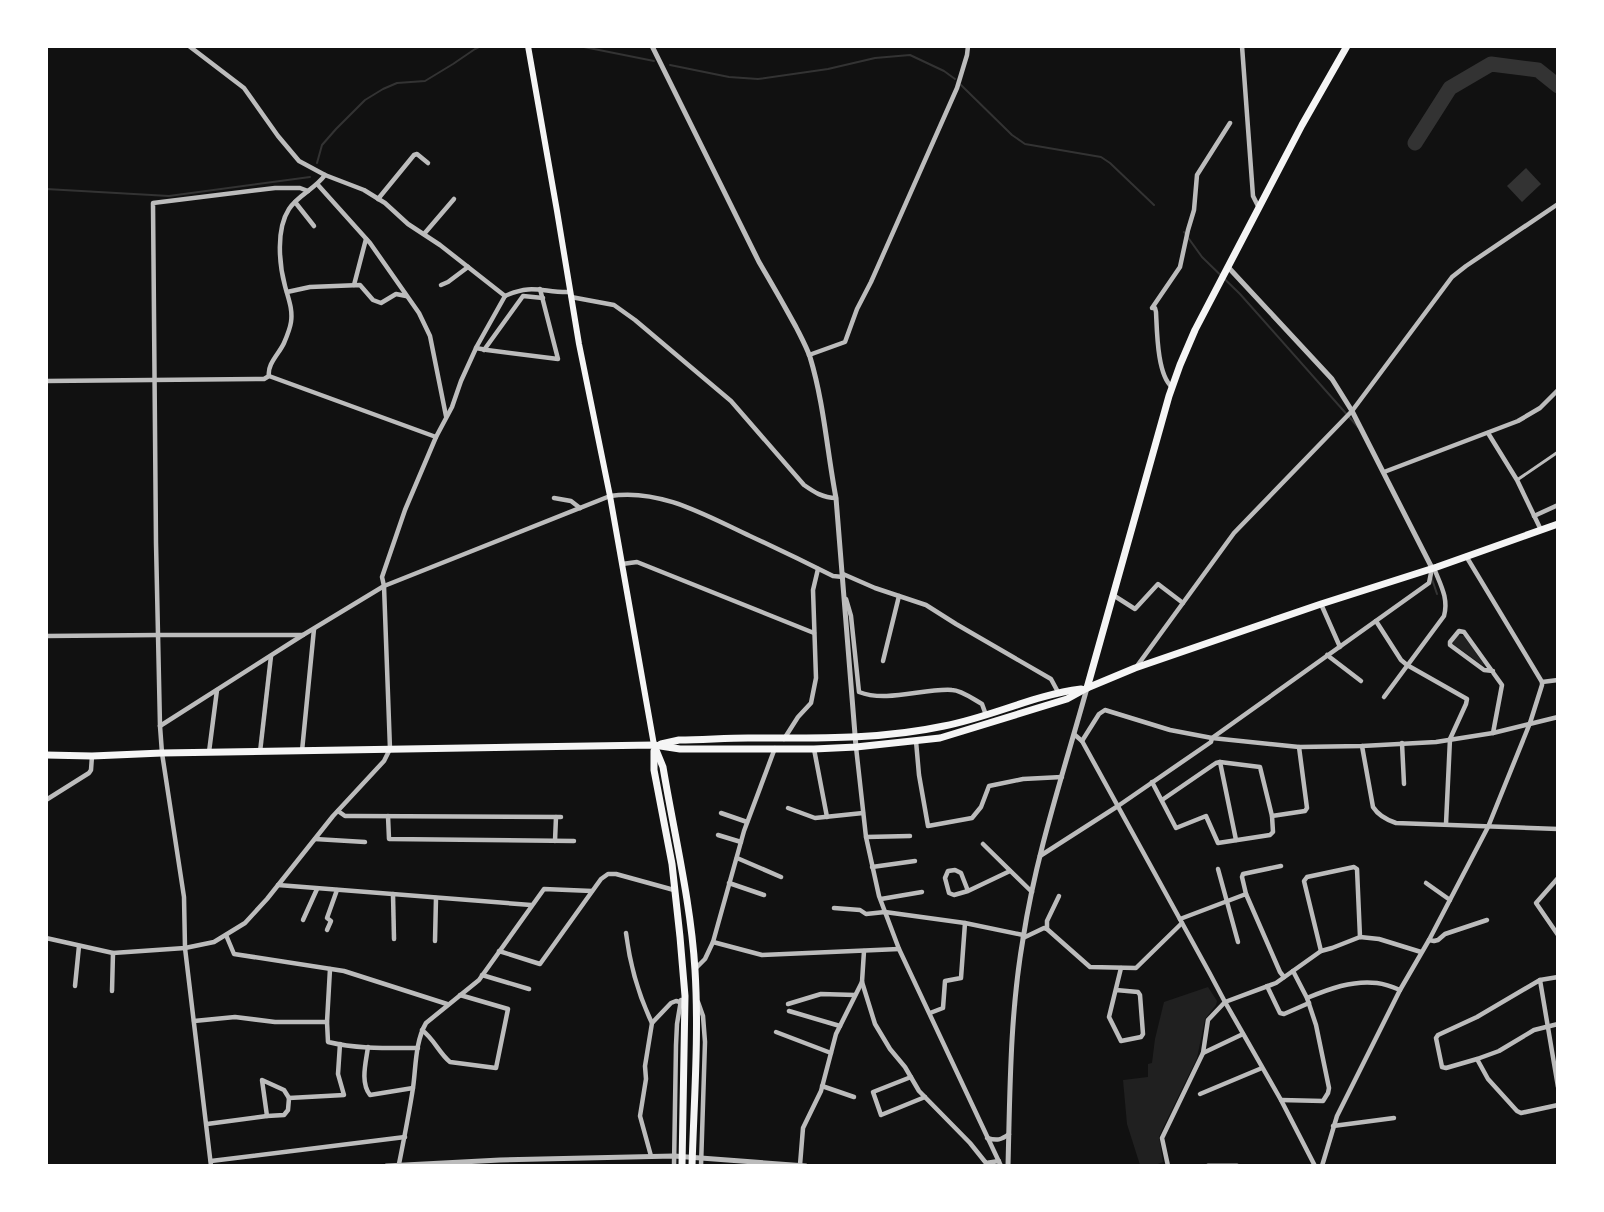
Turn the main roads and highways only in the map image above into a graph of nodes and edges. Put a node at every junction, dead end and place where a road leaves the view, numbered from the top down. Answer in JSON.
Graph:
{"nodes":[{"id":1,"x":528,"y":46,"type":"edge"},
{"id":2,"x":1347,"y":46,"type":"edge"},
{"id":3,"x":1557,"y":524,"type":"edge"},
{"id":4,"x":1087,"y":688,"type":"junction"},
{"id":5,"x":654,"y":745,"type":"junction"},
{"id":6,"x":46,"y":755,"type":"edge"},
{"id":7,"x":682,"y":1166,"type":"edge"},
{"id":8,"x":693,"y":1166,"type":"edge"}],
"edges":[{"from":1,"to":5,"type":"main road"},
{"from":2,"to":4,"type":"main road"},
{"from":3,"to":4,"type":"main road"},
{"from":4,"to":5,"type":"main road"},
{"from":4,"to":5,"type":"main road"},
{"from":5,"to":6,"type":"main road"},
{"from":5,"to":7,"type":"main road"},
{"from":5,"to":8,"type":"main road"}]}
